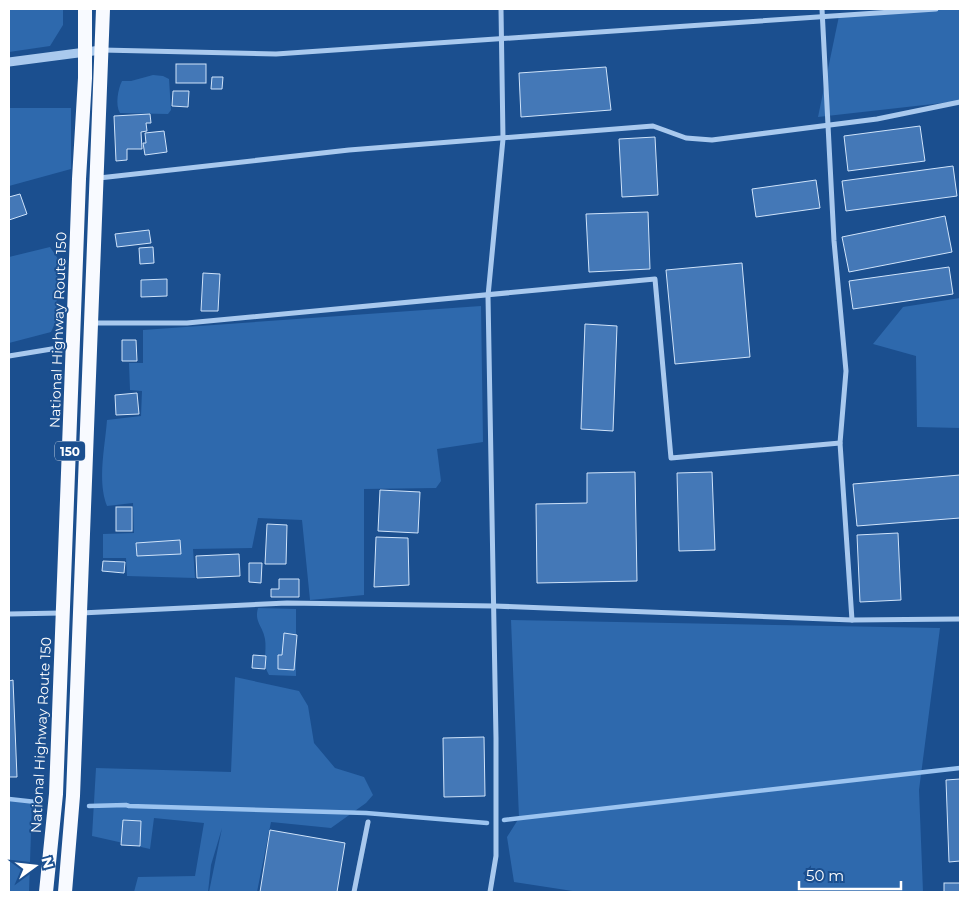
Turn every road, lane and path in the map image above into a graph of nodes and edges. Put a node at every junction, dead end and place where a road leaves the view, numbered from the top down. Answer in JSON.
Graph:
{"nodes":[{"id":1,"x":85,"y":9,"type":"edge"},
{"id":2,"x":103,"y":9,"type":"edge"},
{"id":3,"x":501,"y":9,"type":"edge"},
{"id":4,"x":822,"y":9,"type":"edge"},
{"id":5,"x":936,"y":9,"type":"edge"},
{"id":6,"x":822,"y":17,"type":"junction"},
{"id":7,"x":502,"y":38,"type":"junction"},
{"id":8,"x":102,"y":50,"type":"junction"},
{"id":9,"x":85,"y":52,"type":"junction"},
{"id":10,"x":9,"y":62,"type":"edge"},
{"id":11,"x":960,"y":102,"type":"edge"},
{"id":12,"x":828,"y":125,"type":"junction"},
{"id":13,"x":503,"y":139,"type":"junction"},
{"id":14,"x":98,"y":178,"type":"junction"},
{"id":15,"x":488,"y":296,"type":"junction"},
{"id":16,"x":92,"y":323,"type":"junction"},
{"id":17,"x":73,"y":346,"type":"junction"},
{"id":18,"x":9,"y":356,"type":"edge"},
{"id":19,"x":840,"y":443,"type":"junction"},
{"id":20,"x":494,"y":606,"type":"junction"},
{"id":21,"x":64,"y":613,"type":"junction"},
{"id":22,"x":80,"y":613,"type":"junction"},
{"id":23,"x":9,"y":614,"type":"edge"},
{"id":24,"x":960,"y":619,"type":"edge"},
{"id":25,"x":852,"y":620,"type":"junction"},
{"id":26,"x":368,"y":822,"type":"dead end"},
{"id":27,"x":46,"y":892,"type":"edge"},
{"id":28,"x":65,"y":892,"type":"edge"},
{"id":29,"x":354,"y":892,"type":"edge"},
{"id":30,"x":490,"y":892,"type":"edge"}],
"edges":[{"from":1,"to":9,"type":"highway","name":"National Highway Route 150","number":"150"},
{"from":2,"to":8,"type":"highway","number":"150"},
{"from":3,"to":7,"type":"street"},
{"from":4,"to":6,"type":"street"},
{"from":5,"to":6,"type":"street"},
{"from":6,"to":7,"type":"street"},
{"from":6,"to":12,"type":"street"},
{"from":7,"to":8,"type":"street"},
{"from":7,"to":13,"type":"street"},
{"from":8,"to":9,"type":"street"},
{"from":8,"to":14,"type":"highway","number":"150"},
{"from":9,"to":10,"type":"street"},
{"from":9,"to":17,"type":"highway","name":"National Highway Route 150","number":"150"},
{"from":11,"to":12,"type":"street"},
{"from":12,"to":13,"type":"street"},
{"from":12,"to":19,"type":"street"},
{"from":13,"to":14,"type":"street"},
{"from":13,"to":15,"type":"street"},
{"from":14,"to":16,"type":"highway","number":"150"},
{"from":15,"to":16,"type":"street"},
{"from":15,"to":19,"type":"street"},
{"from":15,"to":20,"type":"street"},
{"from":16,"to":22,"type":"highway","number":"150"},
{"from":17,"to":18,"type":"street"},
{"from":17,"to":21,"type":"highway","name":"National Highway Route 150","number":"150"},
{"from":19,"to":25,"type":"street"},
{"from":20,"to":22,"type":"street"},
{"from":20,"to":25,"type":"street"},
{"from":20,"to":30,"type":"street"},
{"from":21,"to":23,"type":"street"},
{"from":21,"to":27,"type":"highway","name":"National Highway Route 150","number":"150"},
{"from":22,"to":28,"type":"highway","number":"150"},
{"from":24,"to":25,"type":"street"},
{"from":26,"to":29,"type":"street"}]}
